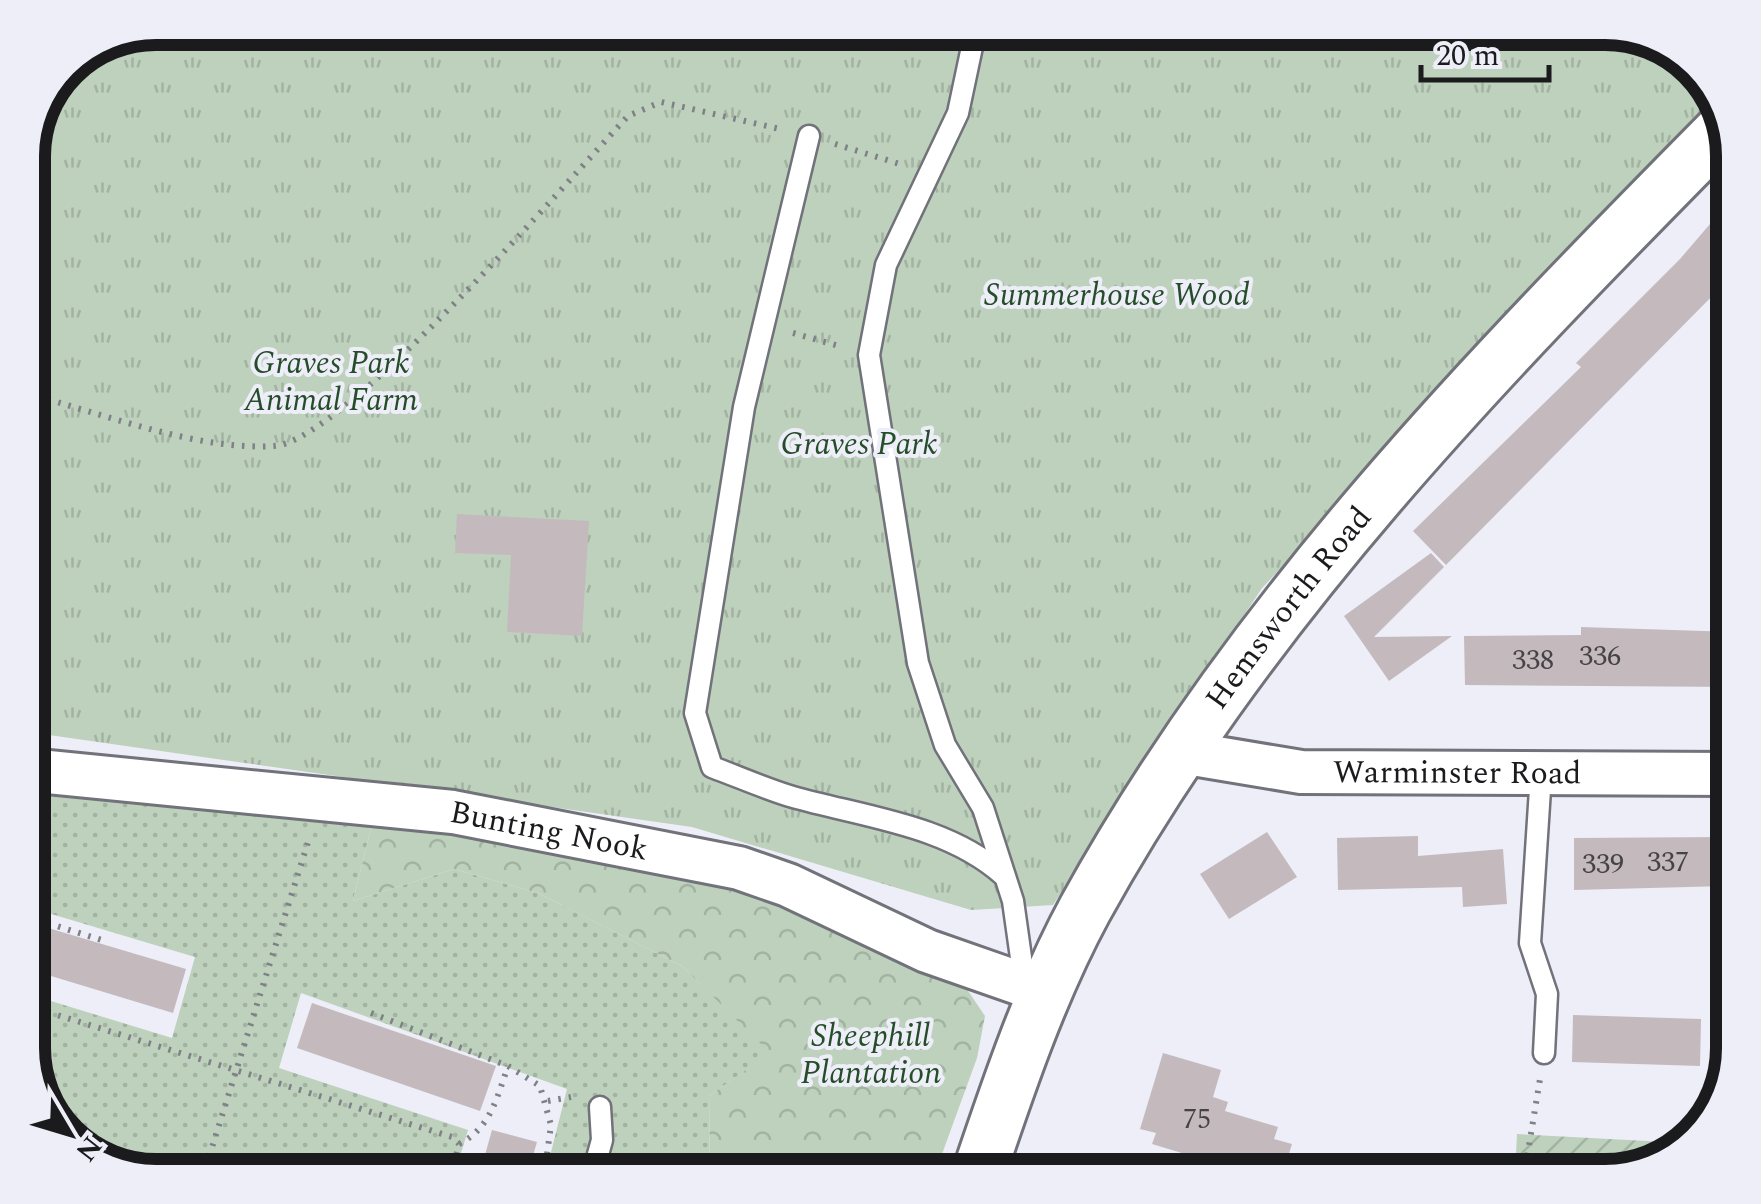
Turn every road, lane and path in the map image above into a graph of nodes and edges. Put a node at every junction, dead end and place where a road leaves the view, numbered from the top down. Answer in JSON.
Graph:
{"nodes":[{"id":1,"x":972,"y":45,"type":"edge"},
{"id":2,"x":628,"y":116,"type":"dead end"},
{"id":3,"x":809,"y":136,"type":"dead end"},
{"id":4,"x":1714,"y":138,"type":"edge"},
{"id":5,"x":764,"y":325,"type":"junction"},
{"id":6,"x":869,"y":355,"type":"junction"},
{"id":7,"x":45,"y":398,"type":"edge"},
{"id":8,"x":1181,"y":752,"type":"junction"},
{"id":9,"x":45,"y":771,"type":"edge"},
{"id":10,"x":1541,"y":774,"type":"junction"},
{"id":11,"x":1716,"y":774,"type":"edge"},
{"id":12,"x":323,"y":796,"type":"junction"},
{"id":13,"x":1004,"y":877,"type":"junction"},
{"id":14,"x":45,"y":922,"type":"edge"},
{"id":15,"x":108,"y":942,"type":"dead end"},
{"id":16,"x":1036,"y":990,"type":"junction"},
{"id":17,"x":45,"y":1011,"type":"edge"},
{"id":18,"x":371,"y":1013,"type":"dead end"},
{"id":19,"x":1544,"y":1053,"type":"joint"},
{"id":20,"x":508,"y":1066,"type":"junction"},
{"id":21,"x":234,"y":1072,"type":"junction"},
{"id":22,"x":600,"y":1106,"type":"dead end"},
{"id":23,"x":459,"y":1144,"type":"junction"},
{"id":24,"x":207,"y":1159,"type":"edge"},
{"id":25,"x":455,"y":1159,"type":"edge"},
{"id":26,"x":546,"y":1159,"type":"edge"},
{"id":27,"x":597,"y":1159,"type":"edge"},
{"id":28,"x":983,"y":1159,"type":"edge"},
{"id":29,"x":1527,"y":1159,"type":"edge"}],
"edges":[{"from":1,"to":6,"type":"lane"},
{"from":2,"to":7,"type":"path"},
{"from":3,"to":5,"type":"lane"},
{"from":4,"to":8,"type":"street","name":"Hemsworth Road"},
{"from":5,"to":6,"type":"path"},
{"from":5,"to":13,"type":"lane"},
{"from":6,"to":13,"type":"lane"},
{"from":8,"to":10,"type":"street","name":"Warminster Road"},
{"from":8,"to":16,"type":"street","name":"Hemsworth Road"},
{"from":9,"to":12,"type":"street","name":"Bunting Nook"},
{"from":10,"to":11,"type":"street","name":"Warminster Road"},
{"from":10,"to":19,"type":"lane"},
{"from":12,"to":16,"type":"street","name":"Bunting Nook"},
{"from":12,"to":21,"type":"path"},
{"from":13,"to":16,"type":"lane"},
{"from":14,"to":15,"type":"path"},
{"from":16,"to":28,"type":"street","name":"Hemsworth Road"},
{"from":17,"to":21,"type":"path"},
{"from":18,"to":20,"type":"path"},
{"from":19,"to":29,"type":"path"},
{"from":20,"to":23,"type":"path"},
{"from":20,"to":26,"type":"path"},
{"from":21,"to":23,"type":"path"},
{"from":21,"to":24,"type":"path"},
{"from":22,"to":27,"type":"lane"},
{"from":23,"to":25,"type":"path"}]}
